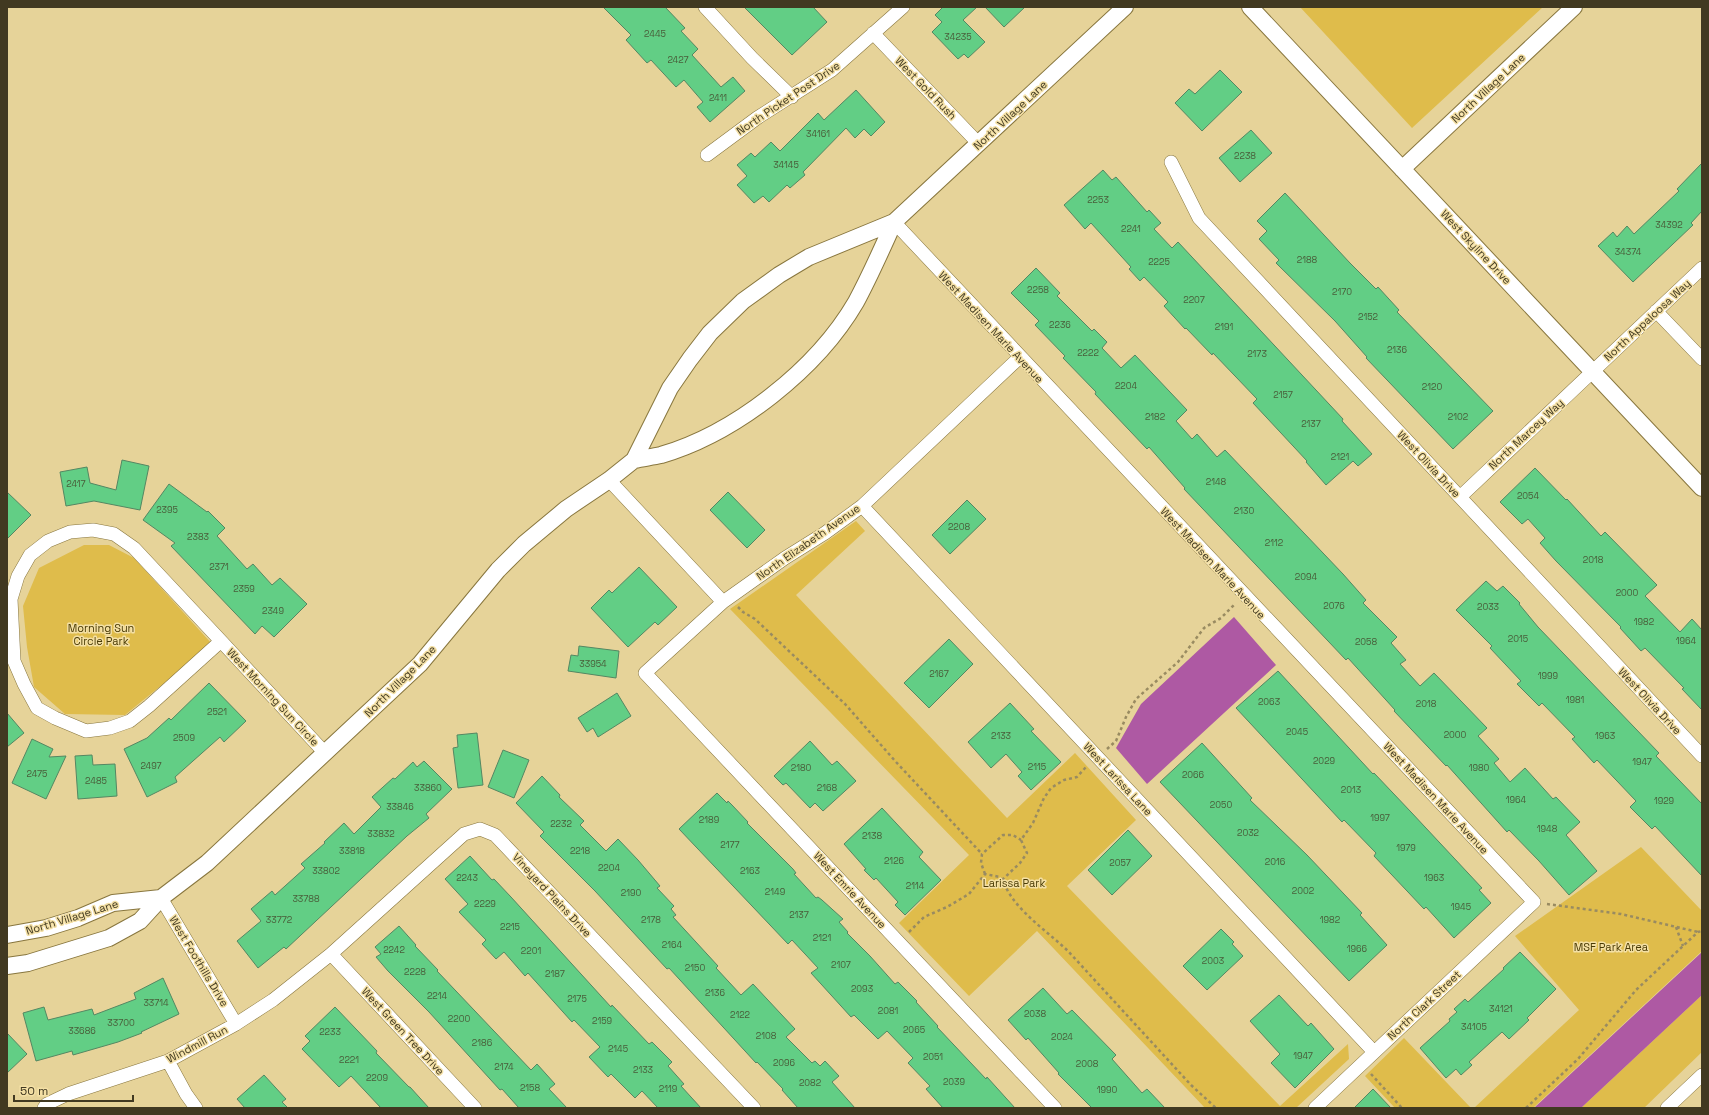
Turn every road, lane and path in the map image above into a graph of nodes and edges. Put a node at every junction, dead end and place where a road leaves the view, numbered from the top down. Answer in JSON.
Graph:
{"nodes":[{"id":1,"x":705,"y":7,"type":"edge"},
{"id":2,"x":903,"y":7,"type":"edge"},
{"id":3,"x":1125,"y":7,"type":"edge"},
{"id":4,"x":1250,"y":7,"type":"edge"},
{"id":5,"x":1574,"y":7,"type":"edge"},
{"id":6,"x":873,"y":33,"type":"junction"},
{"id":7,"x":792,"y":97,"type":"junction"},
{"id":8,"x":979,"y":144,"type":"junction"},
{"id":9,"x":706,"y":155,"type":"dead end"},
{"id":10,"x":1171,"y":162,"type":"dead end"},
{"id":11,"x":1402,"y":169,"type":"junction"},
{"id":12,"x":894,"y":222,"type":"junction"},
{"id":13,"x":1702,"y":268,"type":"edge"},
{"id":14,"x":1656,"y":311,"type":"junction"},
{"id":15,"x":1020,"y":357,"type":"junction"},
{"id":16,"x":1702,"y":359,"type":"edge"},
{"id":17,"x":1593,"y":371,"type":"junction"},
{"id":18,"x":634,"y":460,"type":"junction"},
{"id":19,"x":609,"y":480,"type":"junction"},
{"id":20,"x":1702,"y":488,"type":"edge"},
{"id":21,"x":1460,"y":497,"type":"junction"},
{"id":22,"x":862,"y":506,"type":"junction"},
{"id":23,"x":723,"y":602,"type":"junction"},
{"id":24,"x":736,"y":605,"type":"dead end"},
{"id":25,"x":1234,"y":605,"type":"dead end"},
{"id":26,"x":221,"y":641,"type":"junction"},
{"id":27,"x":645,"y":673,"type":"joint"},
{"id":28,"x":1105,"y":750,"type":"dead end"},
{"id":29,"x":325,"y":753,"type":"junction"},
{"id":30,"x":1702,"y":756,"type":"edge"},
{"id":31,"x":1087,"y":766,"type":"dead end"},
{"id":32,"x":1021,"y":840,"type":"junction"},
{"id":33,"x":982,"y":854,"type":"junction"},
{"id":34,"x":985,"y":874,"type":"junction"},
{"id":35,"x":1002,"y":880,"type":"junction"},
{"id":36,"x":161,"y":898,"type":"junction"},
{"id":37,"x":1534,"y":902,"type":"junction"},
{"id":38,"x":1676,"y":927,"type":"junction"},
{"id":39,"x":1702,"y":931,"type":"edge"},
{"id":40,"x":908,"y":932,"type":"dead end"},
{"id":41,"x":1698,"y":932,"type":"junction"},
{"id":42,"x":7,"y":935,"type":"edge"},
{"id":43,"x":1683,"y":946,"type":"junction"},
{"id":44,"x":331,"y":954,"type":"junction"},
{"id":45,"x":7,"y":966,"type":"edge"},
{"id":46,"x":236,"y":1024,"type":"junction"},
{"id":47,"x":1374,"y":1052,"type":"junction"},
{"id":48,"x":168,"y":1061,"type":"junction"},
{"id":49,"x":1362,"y":1064,"type":"junction"},
{"id":50,"x":1702,"y":1075,"type":"edge"},
{"id":51,"x":46,"y":1106,"type":"edge"},
{"id":52,"x":196,"y":1108,"type":"edge"},
{"id":53,"x":475,"y":1108,"type":"edge"},
{"id":54,"x":754,"y":1108,"type":"edge"},
{"id":55,"x":1055,"y":1108,"type":"edge"},
{"id":56,"x":1216,"y":1108,"type":"edge"},
{"id":57,"x":1315,"y":1108,"type":"edge"},
{"id":58,"x":1402,"y":1108,"type":"edge"},
{"id":59,"x":1526,"y":1108,"type":"edge"},
{"id":60,"x":1667,"y":1108,"type":"edge"}],
"edges":[{"from":1,"to":7,"type":"street"},
{"from":2,"to":6,"type":"street","name":"North Picket Post Drive"},
{"from":3,"to":8,"type":"street","name":"North Village Lane"},
{"from":4,"to":11,"type":"street","name":"West Skyline Drive"},
{"from":5,"to":11,"type":"street","name":"North Village Lane"},
{"from":6,"to":7,"type":"street","name":"North Picket Post Drive"},
{"from":6,"to":8,"type":"street","name":"West Gold Rush"},
{"from":7,"to":9,"type":"street","name":"North Picket Post Drive"},
{"from":8,"to":12,"type":"street","name":"North Village Lane"},
{"from":10,"to":21,"type":"street","name":"West Olivia Drive"},
{"from":11,"to":17,"type":"street","name":"West Skyline Drive"},
{"from":12,"to":15,"type":"street","name":"West Madisen Marie Avenue"},
{"from":12,"to":18,"type":"street","name":"North Village Lane"},
{"from":12,"to":18,"type":"street","name":"North Village Lane"},
{"from":13,"to":14,"type":"street","name":"North Appaloosa Way"},
{"from":14,"to":16,"type":"street"},
{"from":14,"to":17,"type":"street","name":"North Appaloosa Way"},
{"from":15,"to":22,"type":"street","name":"North Elizabeth Avenue"},
{"from":15,"to":37,"type":"street","name":"West Madisen Marie Avenue"},
{"from":17,"to":20,"type":"street","name":"West Skyline Drive"},
{"from":17,"to":21,"type":"street","name":"North Marcey Way"},
{"from":18,"to":19,"type":"street","name":"North Village Lane"},
{"from":19,"to":23,"type":"street"},
{"from":19,"to":29,"type":"street","name":"North Village Lane"},
{"from":21,"to":30,"type":"street","name":"West Olivia Drive"},
{"from":22,"to":23,"type":"street","name":"North Elizabeth Avenue"},
{"from":22,"to":47,"type":"street","name":"West Larissa Lane"},
{"from":23,"to":27,"type":"street","name":"North Elizabeth Avenue"},
{"from":24,"to":33,"type":"path"},
{"from":25,"to":28,"type":"path"},
{"from":26,"to":26,"type":"street","name":"West Morning Sun Circle"},
{"from":26,"to":29,"type":"street","name":"West Morning Sun Circle"},
{"from":27,"to":55,"type":"street","name":"West Emrie Avenue"},
{"from":29,"to":36,"type":"street","name":"North Village Lane"},
{"from":31,"to":32,"type":"path"},
{"from":32,"to":33,"type":"path"},
{"from":32,"to":35,"type":"path"},
{"from":33,"to":34,"type":"path"},
{"from":34,"to":35,"type":"path"},
{"from":34,"to":40,"type":"path"},
{"from":35,"to":56,"type":"path"},
{"from":36,"to":42,"type":"street","name":"North Village Lane"},
{"from":36,"to":45,"type":"street","name":"North Village Lane"},
{"from":36,"to":46,"type":"street","name":"West Foothills Drive"},
{"from":37,"to":38,"type":"path"},
{"from":37,"to":47,"type":"street","name":"North Clark Street"},
{"from":38,"to":41,"type":"path"},
{"from":38,"to":43,"type":"path"},
{"from":39,"to":41,"type":"path"},
{"from":41,"to":43,"type":"path"},
{"from":43,"to":59,"type":"path"},
{"from":44,"to":46,"type":"street","name":"Windmill Run"},
{"from":44,"to":53,"type":"street","name":"West Green Tree Drive"},
{"from":44,"to":54,"type":"street","name":"Vineyard Plains Drive"},
{"from":46,"to":48,"type":"street","name":"Windmill Run"},
{"from":47,"to":49,"type":"street","name":"North Clark Street"},
{"from":48,"to":51,"type":"street","name":"Windmill Run"},
{"from":48,"to":52,"type":"street"},
{"from":49,"to":57,"type":"street","name":"North Clark Street"},
{"from":49,"to":58,"type":"path"},
{"from":50,"to":60,"type":"street"}]}
